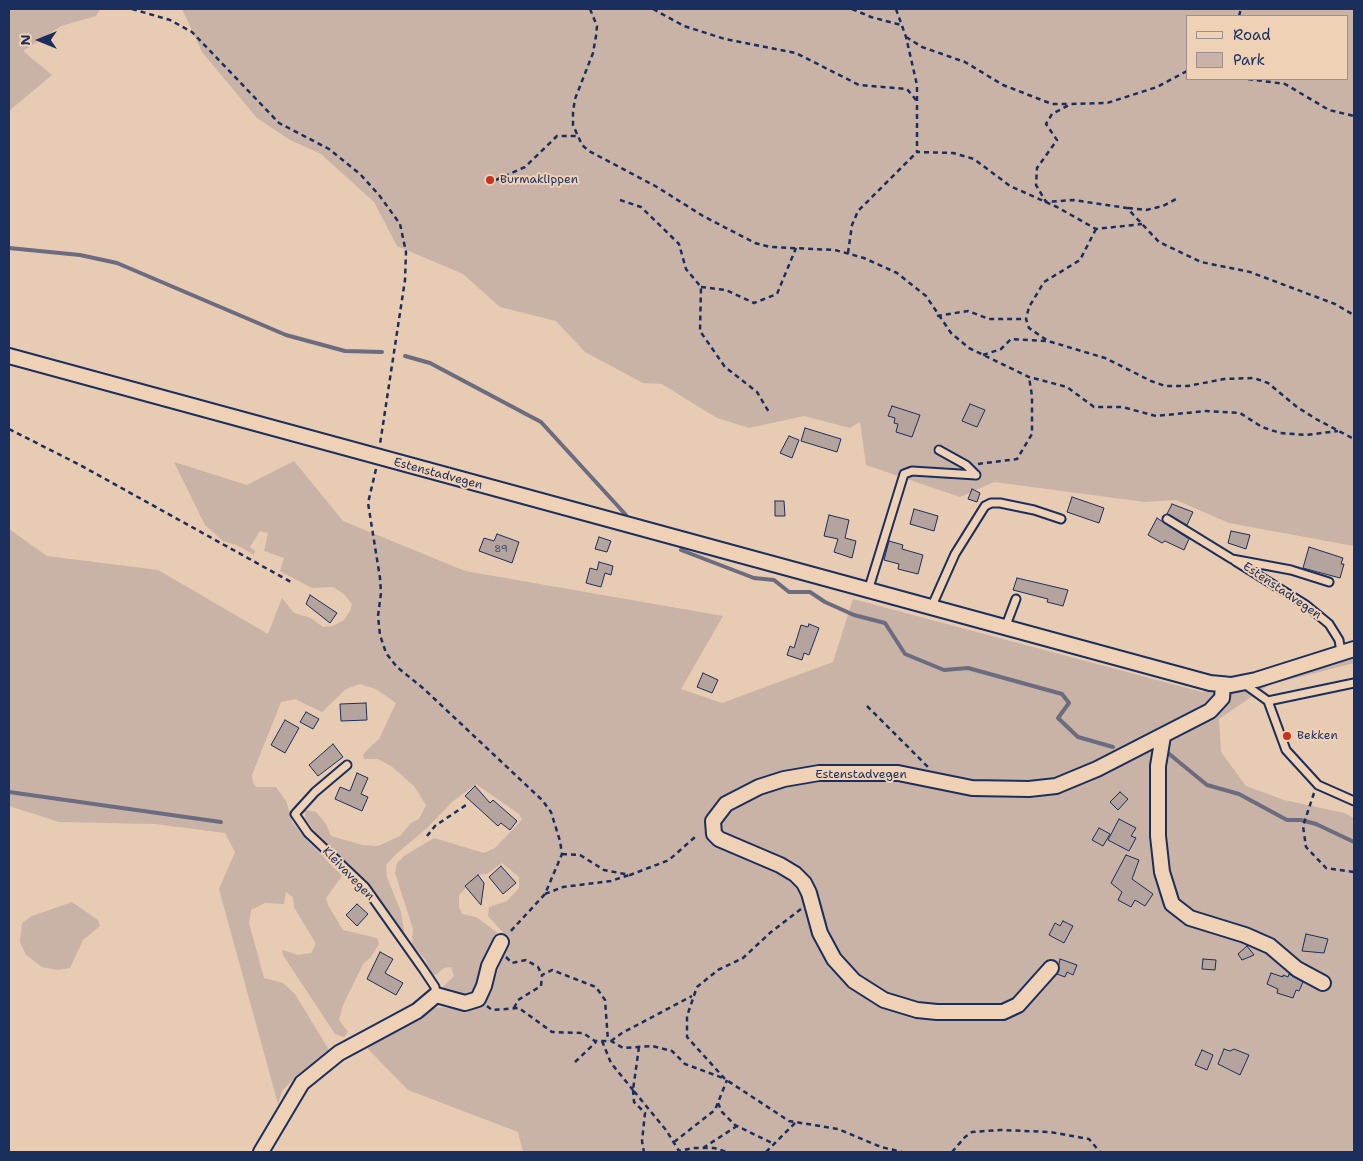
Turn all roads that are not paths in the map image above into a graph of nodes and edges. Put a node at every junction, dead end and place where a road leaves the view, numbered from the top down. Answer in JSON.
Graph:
{"nodes":[{"id":1,"x":9,"y":356,"type":"edge"},
{"id":2,"x":939,"y":450,"type":"dead end"},
{"id":3,"x":1061,"y":518,"type":"dead end"},
{"id":4,"x":1167,"y":519,"type":"dead end"},
{"id":5,"x":1232,"y":559,"type":"junction"},
{"id":6,"x":1329,"y":582,"type":"dead end"},
{"id":7,"x":868,"y":591,"type":"junction"},
{"id":8,"x":1016,"y":598,"type":"dead end"},
{"id":9,"x":931,"y":608,"type":"junction"},
{"id":10,"x":1005,"y":628,"type":"junction"},
{"id":11,"x":1348,"y":651,"type":"edge"},
{"id":12,"x":1243,"y":683,"type":"junction"},
{"id":13,"x":1354,"y":683,"type":"edge"},
{"id":14,"x":1223,"y":685,"type":"junction"},
{"id":15,"x":1268,"y":701,"type":"junction"},
{"id":16,"x":1163,"y":736,"type":"junction"},
{"id":17,"x":347,"y":765,"type":"dead end"},
{"id":18,"x":1354,"y":801,"type":"edge"},
{"id":19,"x":499,"y":945,"type":"road end"},
{"id":20,"x":1051,"y":968,"type":"dead end"},
{"id":21,"x":1323,"y":983,"type":"dead end"},
{"id":22,"x":436,"y":995,"type":"junction"},
{"id":23,"x":261,"y":1152,"type":"edge"}],
"edges":[{"from":1,"to":7,"type":"street","name":"Estenstadvegen"},
{"from":2,"to":7,"type":"lane"},
{"from":3,"to":9,"type":"lane"},
{"from":4,"to":5,"type":"lane","name":"Estenstadvegen"},
{"from":5,"to":6,"type":"lane","name":"Estenstadvegen"},
{"from":5,"to":11,"type":"lane","name":"Estenstadvegen"},
{"from":7,"to":9,"type":"street","name":"Estenstadvegen"},
{"from":8,"to":10,"type":"lane"},
{"from":9,"to":10,"type":"street","name":"Estenstadvegen"},
{"from":10,"to":14,"type":"street","name":"Estenstadvegen"},
{"from":11,"to":12,"type":"street","name":"Estenstadvegen"},
{"from":12,"to":14,"type":"street","name":"Estenstadvegen"},
{"from":12,"to":15,"type":"lane"},
{"from":13,"to":15,"type":"lane"},
{"from":14,"to":16,"type":"street","name":"Estenstadvegen"},
{"from":15,"to":18,"type":"lane"},
{"from":16,"to":20,"type":"street","name":"Estenstadvegen"},
{"from":16,"to":21,"type":"street"},
{"from":17,"to":22,"type":"lane","name":"Kleivavegen"},
{"from":19,"to":22,"type":"street"},
{"from":22,"to":23,"type":"street"}]}
